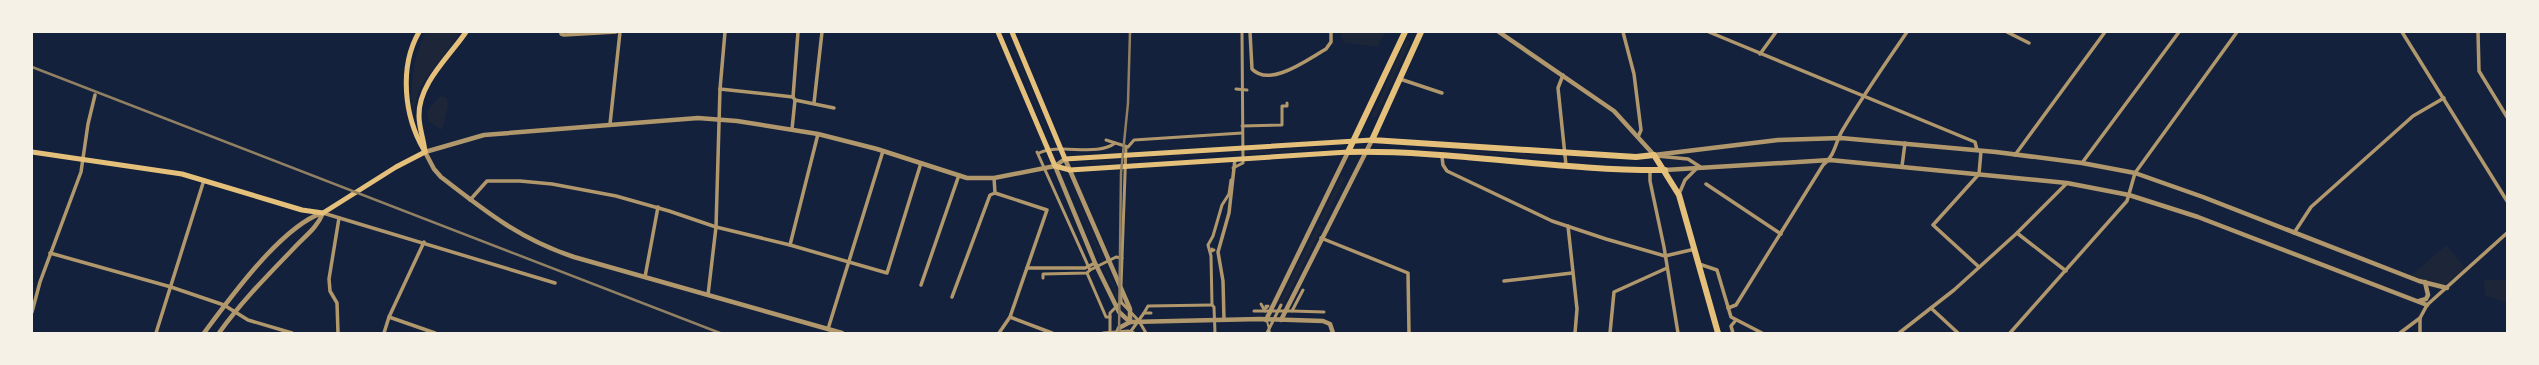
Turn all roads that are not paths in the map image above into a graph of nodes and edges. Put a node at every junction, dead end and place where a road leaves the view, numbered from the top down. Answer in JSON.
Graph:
{"nodes":[{"id":1,"x":419,"y":32,"type":"edge"},
{"id":2,"x":466,"y":32,"type":"edge"},
{"id":3,"x":561,"y":32,"type":"edge"},
{"id":4,"x":616,"y":32,"type":"edge"},
{"id":5,"x":620,"y":32,"type":"edge"},
{"id":6,"x":725,"y":32,"type":"edge"},
{"id":7,"x":798,"y":32,"type":"edge"},
{"id":8,"x":822,"y":32,"type":"edge"},
{"id":9,"x":998,"y":32,"type":"edge"},
{"id":10,"x":1012,"y":32,"type":"edge"},
{"id":11,"x":1242,"y":32,"type":"edge"},
{"id":12,"x":1250,"y":32,"type":"edge"},
{"id":13,"x":1331,"y":32,"type":"edge"},
{"id":14,"x":1405,"y":32,"type":"edge"},
{"id":15,"x":1421,"y":32,"type":"edge"},
{"id":16,"x":1499,"y":32,"type":"edge"},
{"id":17,"x":1623,"y":32,"type":"edge"},
{"id":18,"x":1710,"y":32,"type":"edge"},
{"id":19,"x":1776,"y":32,"type":"edge"},
{"id":20,"x":1907,"y":32,"type":"edge"},
{"id":21,"x":2007,"y":32,"type":"edge"},
{"id":22,"x":2105,"y":32,"type":"edge"},
{"id":23,"x":2179,"y":32,"type":"edge"},
{"id":24,"x":2237,"y":32,"type":"edge"},
{"id":25,"x":2402,"y":32,"type":"edge"},
{"id":26,"x":2478,"y":32,"type":"edge"},
{"id":27,"x":2029,"y":43,"type":"dead end"},
{"id":28,"x":1760,"y":54,"type":"junction"},
{"id":29,"x":1563,"y":75,"type":"junction"},
{"id":30,"x":1400,"y":78,"type":"junction"},
{"id":31,"x":1236,"y":84,"type":"dead end"},
{"id":32,"x":1242,"y":84,"type":"junction"},
{"id":33,"x":720,"y":89,"type":"junction"},
{"id":34,"x":1236,"y":89,"type":"dead end"},
{"id":35,"x":1247,"y":90,"type":"dead end"},
{"id":36,"x":1442,"y":93,"type":"dead end"},
{"id":37,"x":95,"y":95,"type":"dead end"},
{"id":38,"x":1863,"y":97,"type":"junction"},
{"id":39,"x":2444,"y":98,"type":"junction"},
{"id":40,"x":794,"y":99,"type":"junction"},
{"id":41,"x":814,"y":103,"type":"junction"},
{"id":42,"x":1287,"y":103,"type":"dead end"},
{"id":43,"x":834,"y":108,"type":"dead end"},
{"id":44,"x":2507,"y":117,"type":"edge"},
{"id":45,"x":719,"y":119,"type":"junction"},
{"id":46,"x":610,"y":124,"type":"junction"},
{"id":47,"x":1242,"y":126,"type":"junction"},
{"id":48,"x":792,"y":129,"type":"junction"},
{"id":49,"x":1183,"y":132,"type":"dead end"},
{"id":50,"x":1239,"y":132,"type":"junction"},
{"id":51,"x":818,"y":134,"type":"junction"},
{"id":52,"x":1183,"y":137,"type":"junction"},
{"id":53,"x":1638,"y":137,"type":"junction"},
{"id":54,"x":1115,"y":138,"type":"dead end"},
{"id":55,"x":1841,"y":138,"type":"junction"},
{"id":56,"x":1106,"y":140,"type":"dead end"},
{"id":57,"x":1354,"y":140,"type":"junction"},
{"id":58,"x":1372,"y":140,"type":"junction"},
{"id":59,"x":1115,"y":143,"type":"junction"},
{"id":60,"x":1905,"y":143,"type":"junction"},
{"id":61,"x":1126,"y":147,"type":"junction"},
{"id":62,"x":1979,"y":150,"type":"junction"},
{"id":63,"x":884,"y":151,"type":"junction"},
{"id":64,"x":32,"y":152,"type":"edge"},
{"id":65,"x":425,"y":152,"type":"junction"},
{"id":66,"x":1348,"y":152,"type":"junction"},
{"id":67,"x":1365,"y":152,"type":"junction"},
{"id":68,"x":1566,"y":152,"type":"junction"},
{"id":69,"x":1654,"y":155,"type":"junction"},
{"id":70,"x":2015,"y":155,"type":"junction"},
{"id":71,"x":1442,"y":157,"type":"junction"},
{"id":72,"x":84,"y":159,"type":"junction"},
{"id":73,"x":1065,"y":159,"type":"junction"},
{"id":74,"x":1235,"y":159,"type":"junction"},
{"id":75,"x":1830,"y":160,"type":"junction"},
{"id":76,"x":921,"y":163,"type":"junction"},
{"id":77,"x":2082,"y":163,"type":"junction"},
{"id":78,"x":1566,"y":165,"type":"junction"},
{"id":79,"x":1055,"y":166,"type":"junction"},
{"id":80,"x":1902,"y":166,"type":"junction"},
{"id":81,"x":1703,"y":168,"type":"junction"},
{"id":82,"x":1696,"y":169,"type":"junction"},
{"id":83,"x":1070,"y":170,"type":"junction"},
{"id":84,"x":1650,"y":170,"type":"junction"},
{"id":85,"x":1665,"y":170,"type":"junction"},
{"id":86,"x":2135,"y":173,"type":"junction"},
{"id":87,"x":1979,"y":174,"type":"junction"},
{"id":88,"x":959,"y":175,"type":"junction"},
{"id":89,"x":994,"y":178,"type":"junction"},
{"id":90,"x":204,"y":180,"type":"junction"},
{"id":91,"x":2066,"y":183,"type":"junction"},
{"id":92,"x":1706,"y":184,"type":"dead end"},
{"id":93,"x":995,"y":193,"type":"junction"},
{"id":94,"x":1679,"y":195,"type":"junction"},
{"id":95,"x":2129,"y":195,"type":"junction"},
{"id":96,"x":470,"y":200,"type":"junction"},
{"id":97,"x":2507,"y":201,"type":"edge"},
{"id":98,"x":658,"y":207,"type":"junction"},
{"id":99,"x":323,"y":213,"type":"junction"},
{"id":100,"x":340,"y":218,"type":"junction"},
{"id":101,"x":1568,"y":226,"type":"junction"},
{"id":102,"x":716,"y":227,"type":"junction"},
{"id":103,"x":2294,"y":232,"type":"junction"},
{"id":104,"x":2017,"y":233,"type":"junction"},
{"id":105,"x":2507,"y":233,"type":"edge"},
{"id":106,"x":1781,"y":234,"type":"junction"},
{"id":107,"x":1322,"y":238,"type":"junction"},
{"id":108,"x":424,"y":242,"type":"junction"},
{"id":109,"x":790,"y":245,"type":"junction"},
{"id":110,"x":1695,"y":249,"type":"junction"},
{"id":111,"x":1213,"y":250,"type":"dead end"},
{"id":112,"x":50,"y":253,"type":"junction"},
{"id":113,"x":1211,"y":256,"type":"junction"},
{"id":114,"x":1665,"y":256,"type":"junction"},
{"id":115,"x":1122,"y":258,"type":"junction"},
{"id":116,"x":848,"y":263,"type":"junction"},
{"id":117,"x":1095,"y":263,"type":"junction"},
{"id":118,"x":1699,"y":264,"type":"junction"},
{"id":119,"x":1979,"y":267,"type":"junction"},
{"id":120,"x":1027,"y":268,"type":"junction"},
{"id":121,"x":1667,"y":268,"type":"junction"},
{"id":122,"x":1090,"y":270,"type":"junction"},
{"id":123,"x":2066,"y":271,"type":"junction"},
{"id":124,"x":1087,"y":273,"type":"junction"},
{"id":125,"x":1572,"y":273,"type":"junction"},
{"id":126,"x":645,"y":277,"type":"junction"},
{"id":127,"x":1043,"y":277,"type":"dead end"},
{"id":128,"x":1504,"y":281,"type":"dead end"},
{"id":129,"x":2425,"y":282,"type":"junction"},
{"id":130,"x":555,"y":283,"type":"dead end"},
{"id":131,"x":921,"y":285,"type":"dead end"},
{"id":132,"x":170,"y":287,"type":"junction"},
{"id":133,"x":2447,"y":288,"type":"junction"},
{"id":134,"x":1303,"y":289,"type":"dead end"},
{"id":135,"x":708,"y":295,"type":"junction"},
{"id":136,"x":952,"y":297,"type":"dead end"},
{"id":137,"x":1121,"y":302,"type":"junction"},
{"id":138,"x":2417,"y":302,"type":"junction"},
{"id":139,"x":1261,"y":304,"type":"dead end"},
{"id":140,"x":224,"y":305,"type":"junction"},
{"id":141,"x":1212,"y":305,"type":"junction"},
{"id":142,"x":1281,"y":305,"type":"dead end"},
{"id":143,"x":2427,"y":305,"type":"junction"},
{"id":144,"x":1266,"y":308,"type":"junction"},
{"id":145,"x":1728,"y":308,"type":"junction"},
{"id":146,"x":1930,"y":308,"type":"junction"},
{"id":147,"x":1254,"y":311,"type":"dead end"},
{"id":148,"x":1278,"y":311,"type":"junction"},
{"id":149,"x":1292,"y":311,"type":"junction"},
{"id":150,"x":32,"y":312,"type":"edge"},
{"id":151,"x":1144,"y":312,"type":"junction"},
{"id":152,"x":1151,"y":312,"type":"dead end"},
{"id":153,"x":1324,"y":312,"type":"dead end"},
{"id":154,"x":234,"y":313,"type":"junction"},
{"id":155,"x":388,"y":317,"type":"junction"},
{"id":156,"x":1010,"y":317,"type":"junction"},
{"id":157,"x":1110,"y":317,"type":"junction"},
{"id":158,"x":2420,"y":318,"type":"junction"},
{"id":159,"x":1224,"y":320,"type":"junction"},
{"id":160,"x":1266,"y":320,"type":"junction"},
{"id":161,"x":1281,"y":320,"type":"junction"},
{"id":162,"x":1736,"y":320,"type":"junction"},
{"id":163,"x":1139,"y":321,"type":"junction"},
{"id":164,"x":1130,"y":322,"type":"junction"},
{"id":165,"x":828,"y":329,"type":"junction"},
{"id":166,"x":1110,"y":332,"type":"edge"},
{"id":167,"x":1132,"y":332,"type":"edge"},
{"id":168,"x":156,"y":333,"type":"edge"},
{"id":169,"x":204,"y":333,"type":"edge"},
{"id":170,"x":219,"y":333,"type":"edge"},
{"id":171,"x":290,"y":333,"type":"edge"},
{"id":172,"x":338,"y":333,"type":"edge"},
{"id":173,"x":384,"y":333,"type":"edge"},
{"id":174,"x":435,"y":333,"type":"edge"},
{"id":175,"x":842,"y":333,"type":"edge"},
{"id":176,"x":999,"y":333,"type":"edge"},
{"id":177,"x":1052,"y":333,"type":"edge"},
{"id":178,"x":1103,"y":333,"type":"edge"},
{"id":179,"x":1117,"y":333,"type":"edge"},
{"id":180,"x":1146,"y":333,"type":"edge"},
{"id":181,"x":1215,"y":333,"type":"edge"},
{"id":182,"x":1269,"y":333,"type":"edge"},
{"id":183,"x":1333,"y":333,"type":"edge"},
{"id":184,"x":1409,"y":333,"type":"edge"},
{"id":185,"x":1575,"y":333,"type":"edge"},
{"id":186,"x":1610,"y":333,"type":"edge"},
{"id":187,"x":1678,"y":333,"type":"edge"},
{"id":188,"x":1718,"y":333,"type":"edge"},
{"id":189,"x":1733,"y":333,"type":"edge"},
{"id":190,"x":1762,"y":333,"type":"edge"},
{"id":191,"x":1899,"y":333,"type":"edge"},
{"id":192,"x":1958,"y":333,"type":"edge"},
{"id":193,"x":2010,"y":333,"type":"edge"},
{"id":194,"x":2400,"y":333,"type":"edge"},
{"id":195,"x":2420,"y":333,"type":"edge"}],
"edges":[{"from":1,"to":65,"type":"main road"},
{"from":2,"to":65,"type":"main road"},
{"from":3,"to":4,"type":"street"},
{"from":5,"to":46,"type":"street"},
{"from":6,"to":33,"type":"street"},
{"from":7,"to":40,"type":"street"},
{"from":8,"to":41,"type":"street"},
{"from":9,"to":79,"type":"main road"},
{"from":10,"to":73,"type":"main road"},
{"from":11,"to":32,"type":"street"},
{"from":12,"to":13,"type":"street"},
{"from":14,"to":57,"type":"main road"},
{"from":15,"to":30,"type":"main road"},
{"from":16,"to":29,"type":"street"},
{"from":17,"to":53,"type":"street"},
{"from":18,"to":28,"type":"street"},
{"from":19,"to":28,"type":"street"},
{"from":20,"to":38,"type":"street"},
{"from":21,"to":27,"type":"street"},
{"from":22,"to":70,"type":"street"},
{"from":23,"to":77,"type":"street"},
{"from":24,"to":86,"type":"street"},
{"from":25,"to":39,"type":"street"},
{"from":26,"to":44,"type":"street"},
{"from":28,"to":38,"type":"street"},
{"from":29,"to":53,"type":"street"},
{"from":29,"to":68,"type":"street"},
{"from":30,"to":36,"type":"street"},
{"from":30,"to":58,"type":"main road"},
{"from":31,"to":32,"type":"street"},
{"from":32,"to":47,"type":"street"},
{"from":33,"to":40,"type":"street"},
{"from":33,"to":45,"type":"street"},
{"from":34,"to":35,"type":"street"},
{"from":37,"to":72,"type":"street"},
{"from":38,"to":55,"type":"street"},
{"from":38,"to":62,"type":"street"},
{"from":39,"to":97,"type":"street"},
{"from":39,"to":103,"type":"street"},
{"from":40,"to":41,"type":"street"},
{"from":40,"to":48,"type":"street"},
{"from":41,"to":43,"type":"street"},
{"from":42,"to":47,"type":"street"},
{"from":45,"to":46,"type":"street"},
{"from":45,"to":48,"type":"street"},
{"from":45,"to":102,"type":"street"},
{"from":46,"to":65,"type":"street"},
{"from":47,"to":50,"type":"street"},
{"from":48,"to":51,"type":"street"},
{"from":49,"to":52,"type":"street"},
{"from":50,"to":52,"type":"street"},
{"from":50,"to":113,"type":"street"},
{"from":51,"to":63,"type":"street"},
{"from":51,"to":109,"type":"street"},
{"from":52,"to":61,"type":"street"},
{"from":53,"to":69,"type":"street"},
{"from":54,"to":59,"type":"street"},
{"from":55,"to":60,"type":"street"},
{"from":55,"to":69,"type":"street"},
{"from":55,"to":75,"type":"street"},
{"from":56,"to":59,"type":"street"},
{"from":57,"to":58,"type":"main road"},
{"from":57,"to":66,"type":"main road"},
{"from":57,"to":73,"type":"main road"},
{"from":58,"to":67,"type":"street"},
{"from":58,"to":68,"type":"main road"},
{"from":59,"to":61,"type":"street"},
{"from":59,"to":122,"type":"street"},
{"from":60,"to":62,"type":"street"},
{"from":60,"to":80,"type":"street"},
{"from":61,"to":115,"type":"street"},
{"from":62,"to":70,"type":"street"},
{"from":62,"to":87,"type":"street"},
{"from":63,"to":76,"type":"street"},
{"from":63,"to":116,"type":"street"},
{"from":64,"to":72,"type":"main road"},
{"from":65,"to":96,"type":"street"},
{"from":65,"to":99,"type":"main road"},
{"from":66,"to":67,"type":"main road"},
{"from":66,"to":74,"type":"main road"},
{"from":66,"to":160,"type":"street"},
{"from":67,"to":71,"type":"main road"},
{"from":67,"to":107,"type":"street"},
{"from":68,"to":69,"type":"main road"},
{"from":68,"to":78,"type":"street"},
{"from":69,"to":81,"type":"street"},
{"from":69,"to":85,"type":"main road"},
{"from":70,"to":77,"type":"street"},
{"from":71,"to":78,"type":"main road"},
{"from":71,"to":101,"type":"street"},
{"from":72,"to":90,"type":"main road"},
{"from":72,"to":112,"type":"street"},
{"from":73,"to":79,"type":"street"},
{"from":73,"to":83,"type":"street"},
{"from":74,"to":83,"type":"main road"},
{"from":74,"to":159,"type":"street"},
{"from":75,"to":80,"type":"street"},
{"from":75,"to":81,"type":"street"},
{"from":75,"to":106,"type":"street"},
{"from":76,"to":88,"type":"street"},
{"from":76,"to":116,"type":"street"},
{"from":77,"to":86,"type":"street"},
{"from":78,"to":84,"type":"main road"},
{"from":79,"to":83,"type":"main road"},
{"from":79,"to":89,"type":"street"},
{"from":79,"to":117,"type":"street"},
{"from":80,"to":87,"type":"street"},
{"from":81,"to":82,"type":"street"},
{"from":82,"to":85,"type":"street"},
{"from":82,"to":94,"type":"street"},
{"from":83,"to":164,"type":"street"},
{"from":84,"to":85,"type":"main road"},
{"from":84,"to":114,"type":"street"},
{"from":85,"to":94,"type":"main road"},
{"from":86,"to":95,"type":"street"},
{"from":86,"to":103,"type":"street"},
{"from":87,"to":91,"type":"street"},
{"from":87,"to":119,"type":"street"},
{"from":88,"to":89,"type":"street"},
{"from":88,"to":131,"type":"street"},
{"from":89,"to":93,"type":"street"},
{"from":90,"to":99,"type":"main road"},
{"from":90,"to":132,"type":"street"},
{"from":91,"to":95,"type":"street"},
{"from":91,"to":104,"type":"street"},
{"from":92,"to":106,"type":"street"},
{"from":93,"to":120,"type":"street"},
{"from":93,"to":136,"type":"street"},
{"from":94,"to":110,"type":"main road"},
{"from":95,"to":123,"type":"street"},
{"from":95,"to":138,"type":"street"},
{"from":96,"to":98,"type":"street"},
{"from":96,"to":126,"type":"street"},
{"from":98,"to":102,"type":"street"},
{"from":98,"to":126,"type":"street"},
{"from":99,"to":100,"type":"street"},
{"from":99,"to":140,"type":"street"},
{"from":99,"to":154,"type":"street"},
{"from":100,"to":108,"type":"street"},
{"from":100,"to":172,"type":"street"},
{"from":101,"to":114,"type":"street"},
{"from":101,"to":125,"type":"street"},
{"from":102,"to":109,"type":"street"},
{"from":102,"to":135,"type":"street"},
{"from":103,"to":129,"type":"street"},
{"from":104,"to":119,"type":"street"},
{"from":104,"to":123,"type":"street"},
{"from":105,"to":133,"type":"street"},
{"from":106,"to":145,"type":"street"},
{"from":107,"to":161,"type":"street"},
{"from":107,"to":184,"type":"street"},
{"from":108,"to":130,"type":"street"},
{"from":108,"to":155,"type":"street"},
{"from":109,"to":116,"type":"street"},
{"from":110,"to":114,"type":"street"},
{"from":110,"to":118,"type":"main road"},
{"from":111,"to":113,"type":"street"},
{"from":112,"to":132,"type":"street"},
{"from":112,"to":150,"type":"street"},
{"from":113,"to":141,"type":"street"},
{"from":114,"to":121,"type":"street"},
{"from":115,"to":122,"type":"street"},
{"from":115,"to":137,"type":"street"},
{"from":116,"to":165,"type":"street"},
{"from":117,"to":120,"type":"street"},
{"from":117,"to":164,"type":"street"},
{"from":118,"to":145,"type":"street"},
{"from":118,"to":188,"type":"main road"},
{"from":119,"to":146,"type":"street"},
{"from":120,"to":156,"type":"street"},
{"from":121,"to":186,"type":"street"},
{"from":121,"to":187,"type":"street"},
{"from":122,"to":124,"type":"street"},
{"from":123,"to":193,"type":"street"},
{"from":124,"to":127,"type":"street"},
{"from":124,"to":157,"type":"street"},
{"from":125,"to":128,"type":"street"},
{"from":125,"to":185,"type":"street"},
{"from":126,"to":135,"type":"street"},
{"from":129,"to":133,"type":"street"},
{"from":129,"to":138,"type":"street"},
{"from":132,"to":140,"type":"street"},
{"from":132,"to":168,"type":"street"},
{"from":133,"to":143,"type":"street"},
{"from":134,"to":149,"type":"street"},
{"from":135,"to":165,"type":"street"},
{"from":137,"to":157,"type":"street"},
{"from":137,"to":163,"type":"street"},
{"from":138,"to":143,"type":"street"},
{"from":139,"to":144,"type":"street"},
{"from":140,"to":154,"type":"street"},
{"from":140,"to":169,"type":"street"},
{"from":141,"to":151,"type":"street"},
{"from":141,"to":181,"type":"street"},
{"from":142,"to":148,"type":"street"},
{"from":143,"to":158,"type":"street"},
{"from":144,"to":147,"type":"street"},
{"from":144,"to":148,"type":"street"},
{"from":145,"to":162,"type":"street"},
{"from":146,"to":191,"type":"street"},
{"from":146,"to":192,"type":"street"},
{"from":148,"to":149,"type":"street"},
{"from":148,"to":182,"type":"street"},
{"from":149,"to":153,"type":"street"},
{"from":151,"to":152,"type":"street"},
{"from":151,"to":163,"type":"street"},
{"from":154,"to":170,"type":"street"},
{"from":154,"to":171,"type":"street"},
{"from":155,"to":173,"type":"street"},
{"from":155,"to":174,"type":"street"},
{"from":156,"to":176,"type":"street"},
{"from":156,"to":177,"type":"street"},
{"from":157,"to":166,"type":"street"},
{"from":158,"to":194,"type":"street"},
{"from":158,"to":195,"type":"street"},
{"from":159,"to":160,"type":"street"},
{"from":159,"to":164,"type":"street"},
{"from":160,"to":161,"type":"street"},
{"from":160,"to":182,"type":"lane"},
{"from":161,"to":183,"type":"street"},
{"from":162,"to":189,"type":"street"},
{"from":162,"to":190,"type":"street"},
{"from":163,"to":167,"type":"street"},
{"from":163,"to":180,"type":"street"},
{"from":164,"to":167,"type":"lane"},
{"from":164,"to":179,"type":"street"},
{"from":165,"to":175,"type":"street"},
{"from":166,"to":167,"type":"street"},
{"from":166,"to":178,"type":"street"}]}
